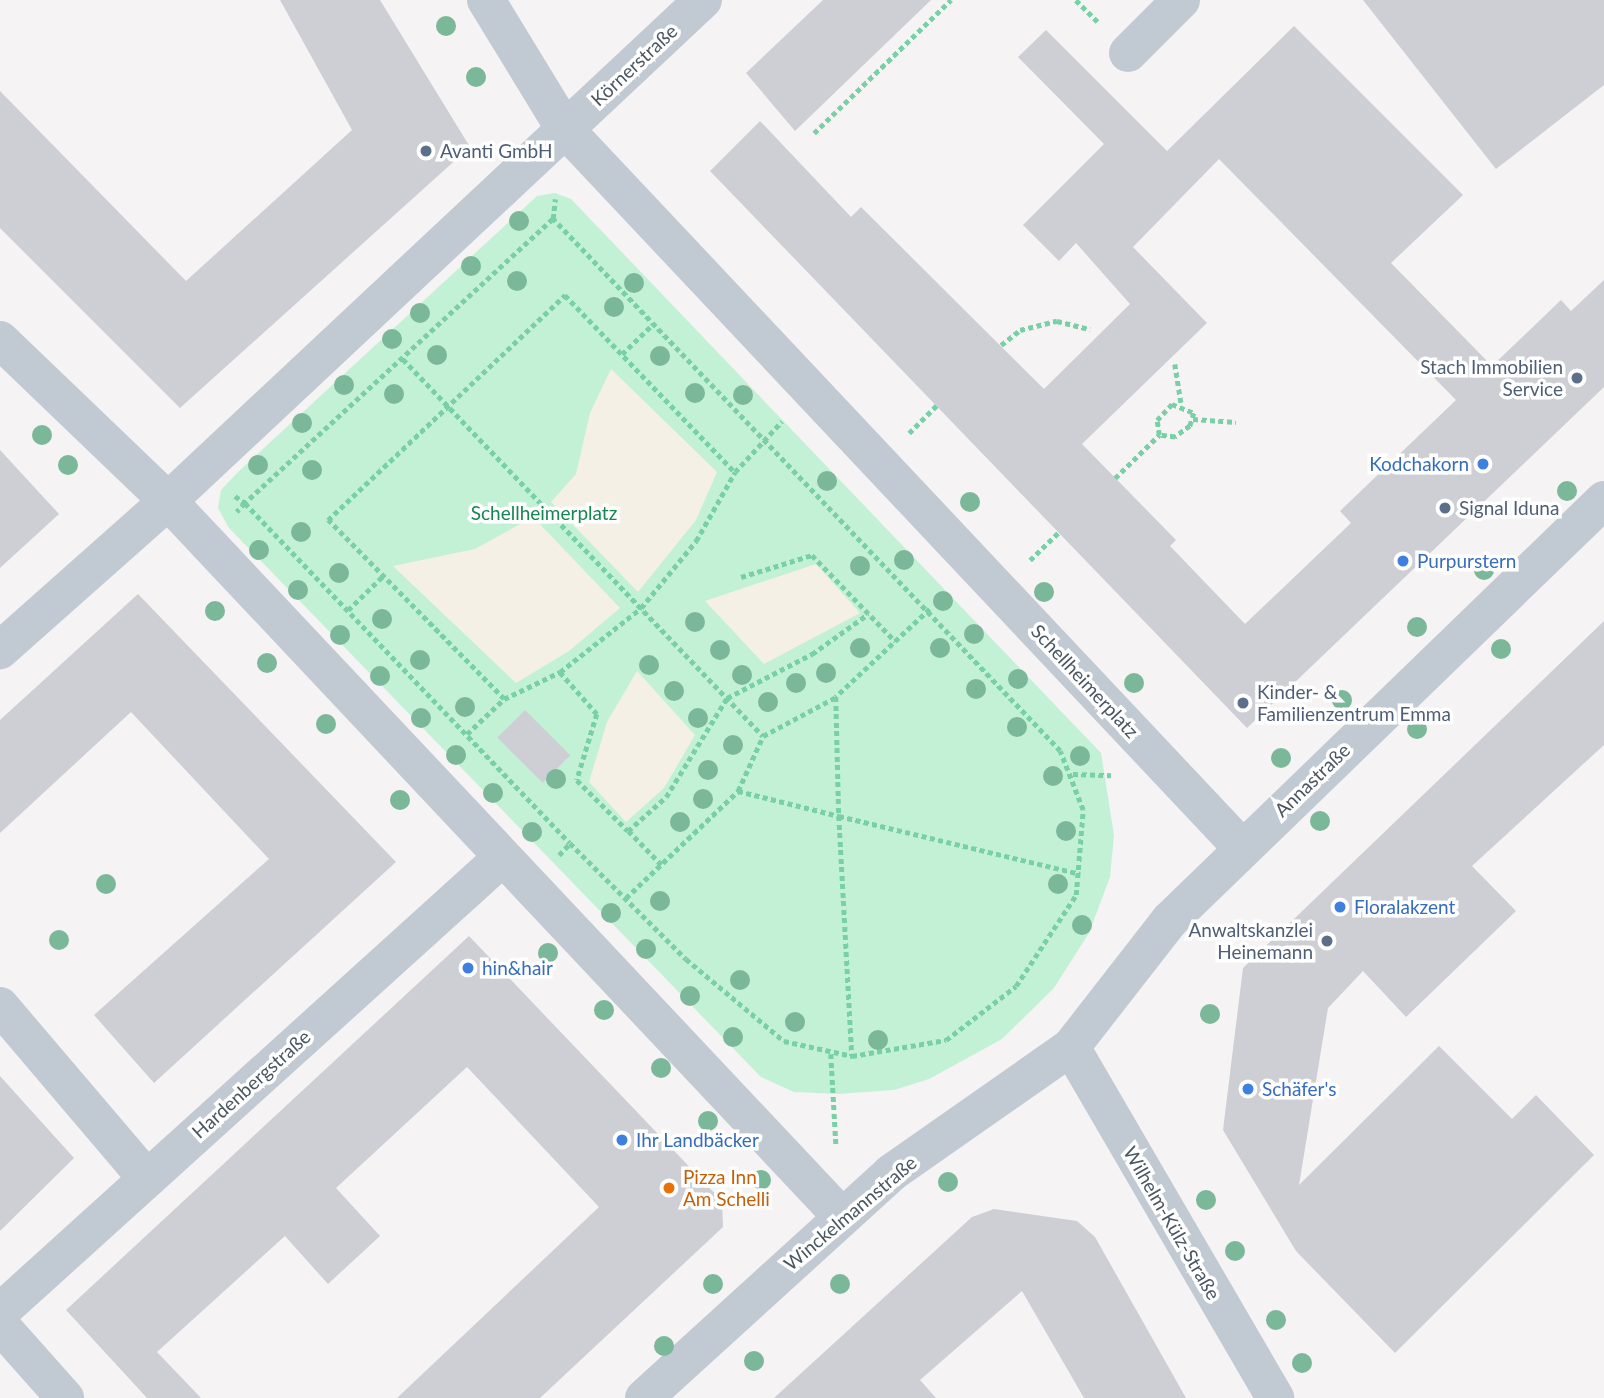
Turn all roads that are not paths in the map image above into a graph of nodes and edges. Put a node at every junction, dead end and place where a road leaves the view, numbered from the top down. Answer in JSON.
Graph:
{"nodes":[{"id":1,"x":486,"y":0,"type":"edge"},
{"id":2,"x":704,"y":0,"type":"edge"},
{"id":3,"x":1181,"y":0,"type":"edge"},
{"id":4,"x":1128,"y":53,"type":"dead end"},
{"id":5,"x":564,"y":128,"type":"junction"},
{"id":6,"x":0,"y":340,"type":"edge"},
{"id":7,"x":1604,"y":500,"type":"edge"},
{"id":8,"x":168,"y":501,"type":"junction"},
{"id":9,"x":0,"y":650,"type":"edge"},
{"id":10,"x":1242,"y":848,"type":"junction"},
{"id":11,"x":503,"y":857,"type":"junction"},
{"id":12,"x":0,"y":1006,"type":"edge"},
{"id":13,"x":1071,"y":1047,"type":"junction"},
{"id":14,"x":147,"y":1179,"type":"junction"},
{"id":15,"x":841,"y":1216,"type":"junction"},
{"id":16,"x":0,"y":1312,"type":"edge"},
{"id":17,"x":0,"y":1325,"type":"edge"},
{"id":18,"x":65,"y":1398,"type":"edge"},
{"id":19,"x":644,"y":1398,"type":"edge"},
{"id":20,"x":1275,"y":1398,"type":"edge"}],
"edges":[{"from":1,"to":5,"type":"street","name":"Schellheimerplatz"},
{"from":2,"to":5,"type":"street","name":"Körnerstraße"},
{"from":3,"to":4,"type":"street"},
{"from":5,"to":8,"type":"street"},
{"from":5,"to":10,"type":"street","name":"Schellheimerplatz"},
{"from":6,"to":8,"type":"street"},
{"from":7,"to":10,"type":"street","name":"Annastraße"},
{"from":8,"to":9,"type":"street"},
{"from":8,"to":11,"type":"street"},
{"from":10,"to":13,"type":"street","name":"Annastraße"},
{"from":11,"to":14,"type":"street","name":"Hardenbergstraße"},
{"from":11,"to":15,"type":"street"},
{"from":12,"to":14,"type":"street"},
{"from":13,"to":15,"type":"street","name":"Winckelmannstraße"},
{"from":13,"to":20,"type":"street","name":"Wilhelm-Külz-Straße"},
{"from":14,"to":16,"type":"street","name":"Hardenbergstraße"},
{"from":15,"to":19,"type":"street","name":"Winckelmannstraße"},
{"from":17,"to":18,"type":"street"}]}
